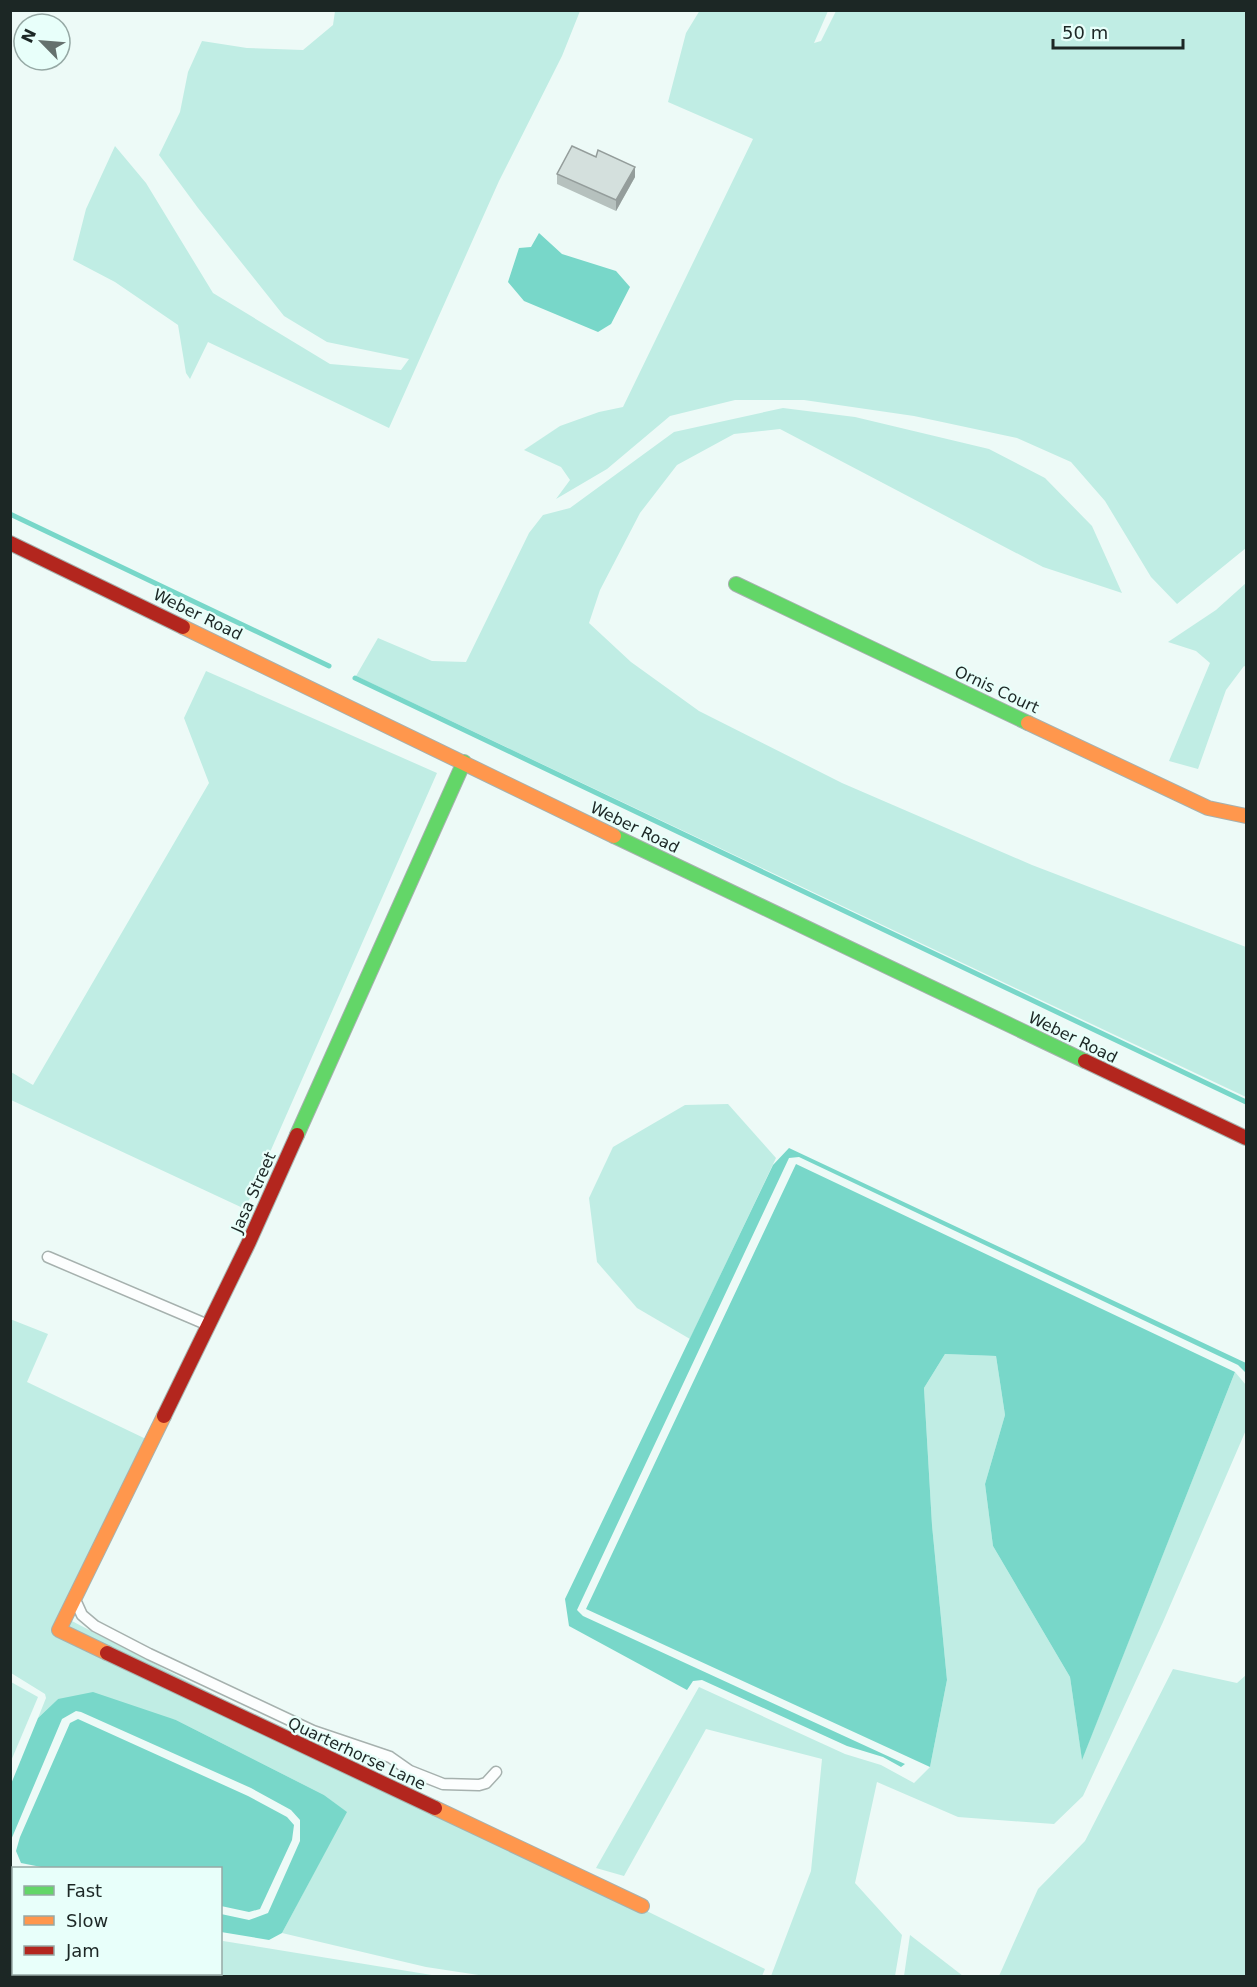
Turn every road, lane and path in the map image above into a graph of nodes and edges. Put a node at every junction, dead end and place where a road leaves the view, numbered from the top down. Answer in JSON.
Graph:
{"nodes":[{"id":1,"x":10,"y":543,"type":"edge"},
{"id":2,"x":736,"y":584,"type":"dead end"},
{"id":3,"x":465,"y":762,"type":"junction"},
{"id":4,"x":1246,"y":816,"type":"edge"},
{"id":5,"x":1246,"y":1138,"type":"edge"},
{"id":6,"x":48,"y":1257,"type":"dead end"},
{"id":7,"x":208,"y":1325,"type":"junction"},
{"id":8,"x":75,"y":1598,"type":"junction"},
{"id":9,"x":59,"y":1630,"type":"joint"},
{"id":10,"x":496,"y":1773,"type":"dead end"},
{"id":11,"x":642,"y":1906,"type":"dead end"}],
"edges":[{"from":1,"to":3,"type":"street","name":"Weber Road"},
{"from":2,"to":4,"type":"street","name":"Ornis Court"},
{"from":3,"to":5,"type":"street","name":"Weber Road"},
{"from":3,"to":7,"type":"street","name":"Jasa Street"},
{"from":6,"to":7,"type":"lane"},
{"from":7,"to":8,"type":"street","name":"Jasa Street"},
{"from":8,"to":9,"type":"street","name":"Jasa Street"},
{"from":8,"to":10,"type":"lane"},
{"from":9,"to":11,"type":"street","name":"Quarterhorse Lane"}]}
